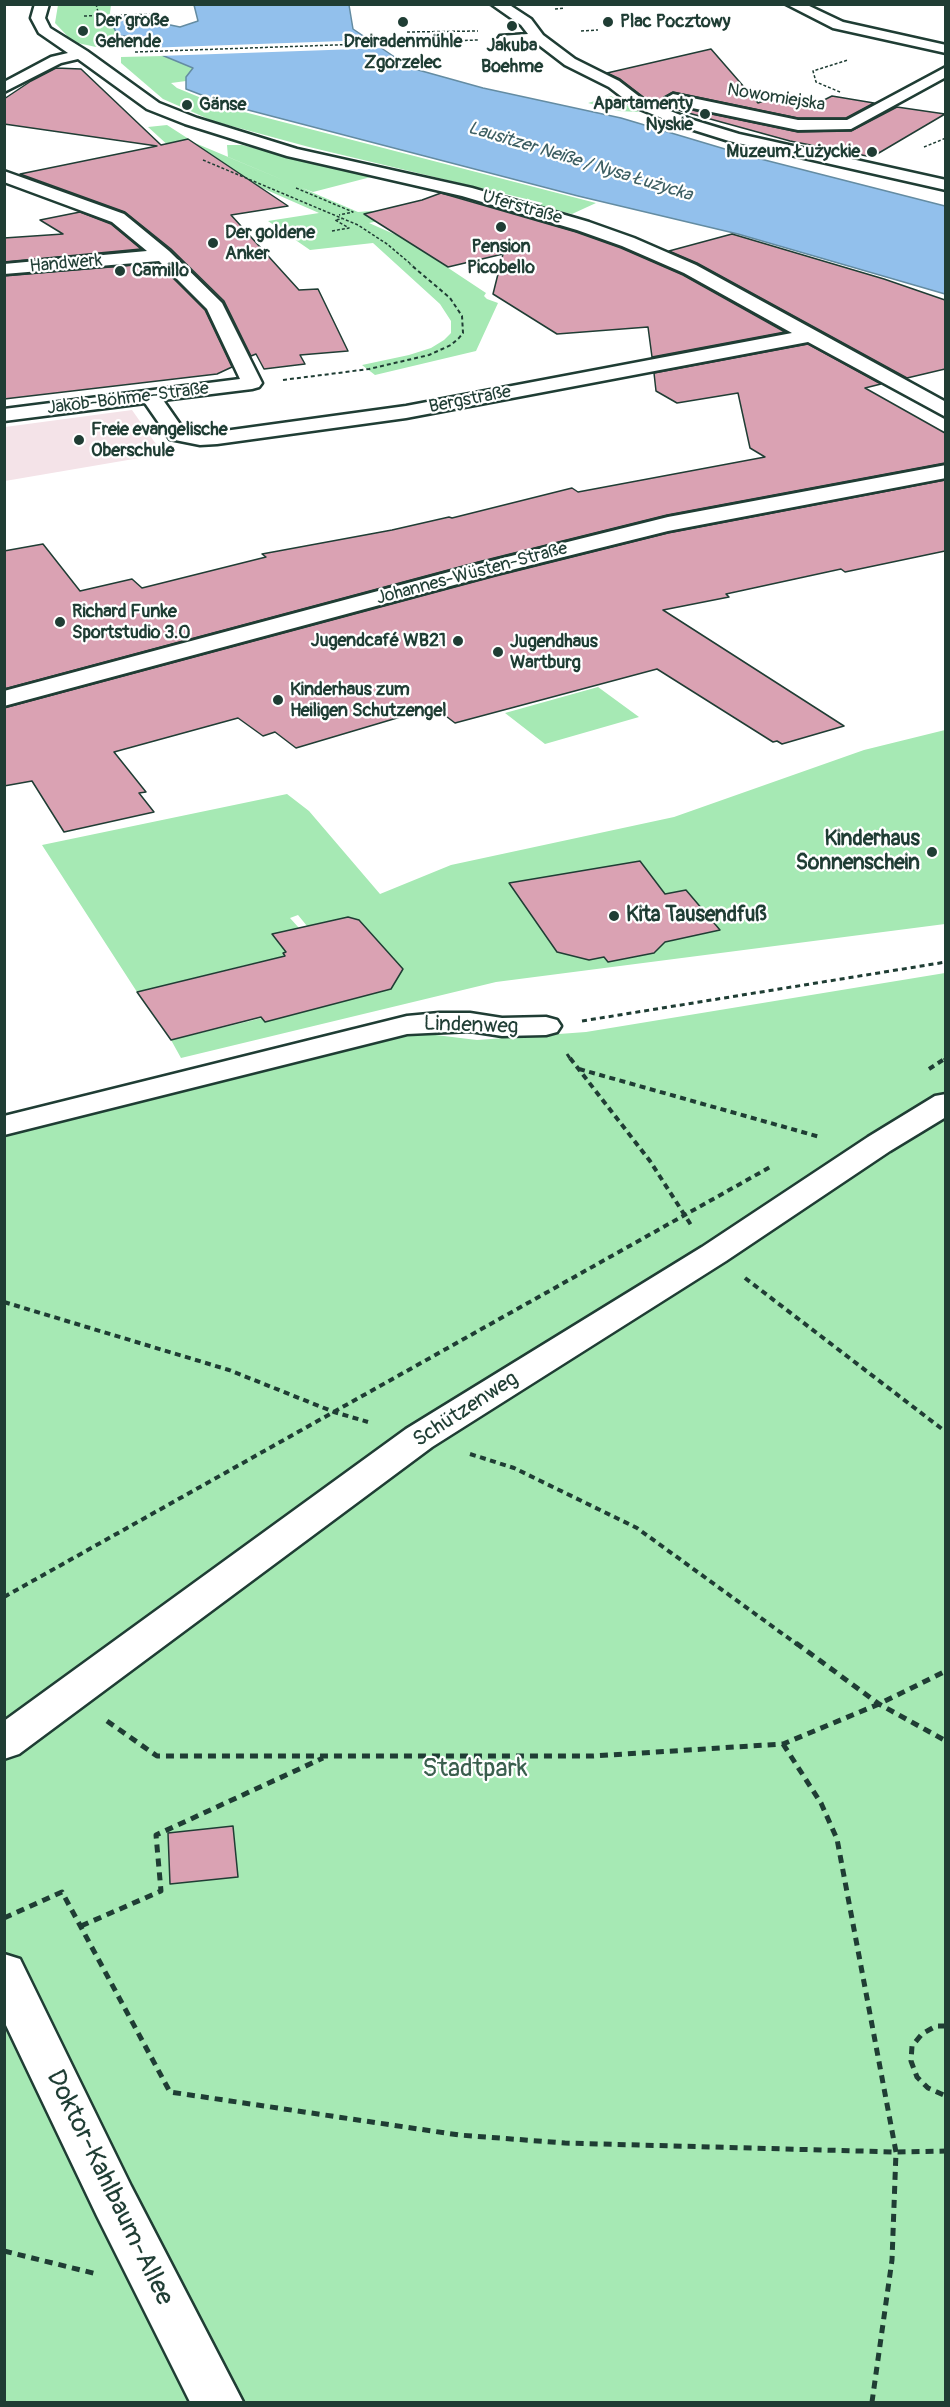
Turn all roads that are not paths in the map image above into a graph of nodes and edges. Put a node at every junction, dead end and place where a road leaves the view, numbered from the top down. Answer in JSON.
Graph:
{"nodes":[{"id":1,"x":42,"y":4,"type":"edge"},
{"id":2,"x":498,"y":4,"type":"edge"},
{"id":3,"x":793,"y":4,"type":"edge"},
{"id":4,"x":538,"y":38,"type":"junction"},
{"id":5,"x":505,"y":39,"type":"road end"},
{"id":6,"x":945,"y":49,"type":"edge"},
{"id":7,"x":82,"y":54,"type":"junction"},
{"id":8,"x":945,"y":71,"type":"edge"},
{"id":9,"x":924,"y":83,"type":"junction"},
{"id":10,"x":945,"y":87,"type":"edge"},
{"id":11,"x":4,"y":88,"type":"edge"},
{"id":12,"x":625,"y":92,"type":"junction"},
{"id":13,"x":4,"y":176,"type":"edge"},
{"id":14,"x":945,"y":185,"type":"edge"},
{"id":15,"x":163,"y":255,"type":"junction"},
{"id":16,"x":4,"y":269,"type":"edge"},
{"id":17,"x":809,"y":336,"type":"junction"},
{"id":18,"x":150,"y":396,"type":"junction"},
{"id":19,"x":945,"y":411,"type":"edge"},
{"id":20,"x":4,"y":415,"type":"edge"},
{"id":21,"x":945,"y":471,"type":"edge"},
{"id":22,"x":4,"y":699,"type":"edge"},
{"id":23,"x":546,"y":1026,"type":"road end"},
{"id":24,"x":945,"y":1103,"type":"edge"},
{"id":25,"x":4,"y":1126,"type":"edge"},
{"id":26,"x":4,"y":1743,"type":"edge"},
{"id":27,"x":4,"y":1972,"type":"edge"},
{"id":28,"x":217,"y":2403,"type":"edge"}],
"edges":[{"from":1,"to":7,"type":"street","name":"Uferstraße"},
{"from":2,"to":4,"type":"street"},
{"from":3,"to":6,"type":"street"},
{"from":4,"to":5,"type":"street"},
{"from":4,"to":12,"type":"street"},
{"from":7,"to":11,"type":"street"},
{"from":7,"to":17,"type":"street","name":"Uferstraße"},
{"from":8,"to":9,"type":"street","name":"Nowomiejska"},
{"from":9,"to":10,"type":"street"},
{"from":9,"to":12,"type":"street","name":"Nowomiejska"},
{"from":12,"to":14,"type":"street"},
{"from":13,"to":15,"type":"street"},
{"from":15,"to":16,"type":"street","name":"Handwerk"},
{"from":15,"to":18,"type":"street","name":"Jakob-Böhme-Straße"},
{"from":17,"to":18,"type":"street","name":"Bergstraße"},
{"from":17,"to":19,"type":"street","name":"Uferstraße"},
{"from":18,"to":20,"type":"street","name":"Jakob-Böhme-Straße"},
{"from":21,"to":22,"type":"street","name":"Johannes-Wüsten-Straße"},
{"from":23,"to":25,"type":"street","name":"Lindenweg"},
{"from":24,"to":26,"type":"street","name":"Schützenweg"},
{"from":27,"to":28,"type":"street","name":"Doktor-Kahlbaum-Allee"}]}
